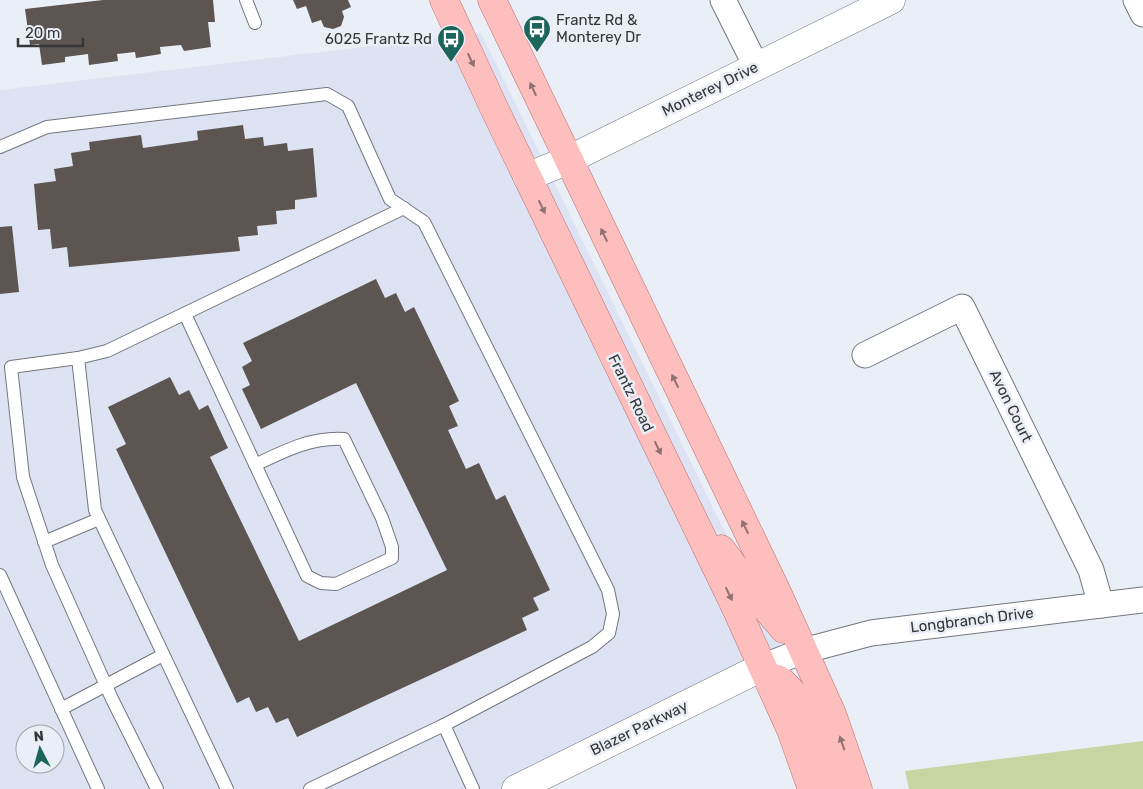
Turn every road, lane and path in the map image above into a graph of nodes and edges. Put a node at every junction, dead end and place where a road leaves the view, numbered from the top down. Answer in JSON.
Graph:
{"nodes":[{"id":1,"x":246,"y":0,"type":"edge"},
{"id":2,"x":444,"y":0,"type":"edge"},
{"id":3,"x":492,"y":0,"type":"edge"},
{"id":4,"x":723,"y":0,"type":"edge"},
{"id":5,"x":892,"y":0,"type":"edge"},
{"id":6,"x":1136,"y":0,"type":"edge"},
{"id":7,"x":1143,"y":14,"type":"edge"},
{"id":8,"x":255,"y":23,"type":"dead end"},
{"id":9,"x":756,"y":66,"type":"junction"},
{"id":10,"x":0,"y":147,"type":"edge"},
{"id":11,"x":568,"y":160,"type":"junction"},
{"id":12,"x":528,"y":177,"type":"junction"},
{"id":13,"x":404,"y":208,"type":"junction"},
{"id":14,"x":185,"y":314,"type":"junction"},
{"id":15,"x":865,"y":354,"type":"dead end"},
{"id":16,"x":78,"y":358,"type":"junction"},
{"id":17,"x":6,"y":368,"type":"edge"},
{"id":18,"x":255,"y":465,"type":"junction"},
{"id":19,"x":684,"y":502,"type":"junction"},
{"id":20,"x":99,"y":519,"type":"junction"},
{"id":21,"x":44,"y":542,"type":"junction"},
{"id":22,"x":0,"y":575,"type":"edge"},
{"id":23,"x":1143,"y":600,"type":"edge"},
{"id":24,"x":1101,"y":605,"type":"junction"},
{"id":25,"x":803,"y":651,"type":"junction"},
{"id":26,"x":163,"y":655,"type":"junction"},
{"id":27,"x":762,"y":667,"type":"junction"},
{"id":28,"x":106,"y":686,"type":"junction"},
{"id":29,"x":61,"y":709,"type":"junction"},
{"id":30,"x":444,"y":725,"type":"junction"},
{"id":31,"x":98,"y":789,"type":"edge"},
{"id":32,"x":157,"y":789,"type":"edge"},
{"id":33,"x":226,"y":789,"type":"edge"},
{"id":34,"x":310,"y":789,"type":"edge"},
{"id":35,"x":473,"y":789,"type":"edge"},
{"id":36,"x":516,"y":789,"type":"edge"},
{"id":37,"x":812,"y":789,"type":"edge"},
{"id":38,"x":841,"y":789,"type":"edge"},
{"id":39,"x":858,"y":789,"type":"edge"}],
"edges":[{"from":1,"to":8,"type":"lane"},
{"from":2,"to":12,"type":"main road","name":"Frantz Road","one_way":true},
{"from":11,"to":3,"type":"main road","one_way":true},
{"from":4,"to":9,"type":"street"},
{"from":5,"to":9,"type":"street","name":"Monterey Drive"},
{"from":6,"to":7,"type":"street"},
{"from":9,"to":11,"type":"street","name":"Monterey Drive"},
{"from":10,"to":13,"type":"lane"},
{"from":11,"to":12,"type":"street","name":"Monterey Drive"},
{"from":25,"to":11,"type":"main road","one_way":true},
{"from":12,"to":19,"type":"main road","name":"Frantz Road","one_way":true},
{"from":13,"to":14,"type":"lane"},
{"from":13,"to":30,"type":"lane"},
{"from":14,"to":16,"type":"lane"},
{"from":14,"to":18,"type":"lane"},
{"from":15,"to":24,"type":"street","name":"Avon Court"},
{"from":16,"to":17,"type":"lane"},
{"from":16,"to":20,"type":"lane"},
{"from":17,"to":21,"type":"lane"},
{"from":18,"to":18,"type":"lane"},
{"from":19,"to":25,"type":"main road"},
{"from":19,"to":27,"type":"main road","name":"Frantz Road","one_way":true},
{"from":20,"to":21,"type":"lane"},
{"from":20,"to":26,"type":"lane"},
{"from":21,"to":28,"type":"lane"},
{"from":22,"to":29,"type":"lane"},
{"from":23,"to":24,"type":"street","name":"Longbranch Drive"},
{"from":24,"to":25,"type":"street","name":"Longbranch Drive"},
{"from":25,"to":27,"type":"street","name":"Longbranch Drive"},
{"from":39,"to":25,"type":"main road","one_way":true},
{"from":26,"to":28,"type":"lane"},
{"from":26,"to":33,"type":"lane"},
{"from":27,"to":36,"type":"street","name":"Blazer Parkway"},
{"from":27,"to":37,"type":"main road","name":"Frantz Road"},
{"from":27,"to":38,"type":"main road"},
{"from":28,"to":29,"type":"lane"},
{"from":28,"to":32,"type":"lane"},
{"from":29,"to":31,"type":"lane"},
{"from":30,"to":34,"type":"lane"},
{"from":30,"to":35,"type":"lane"}]}
